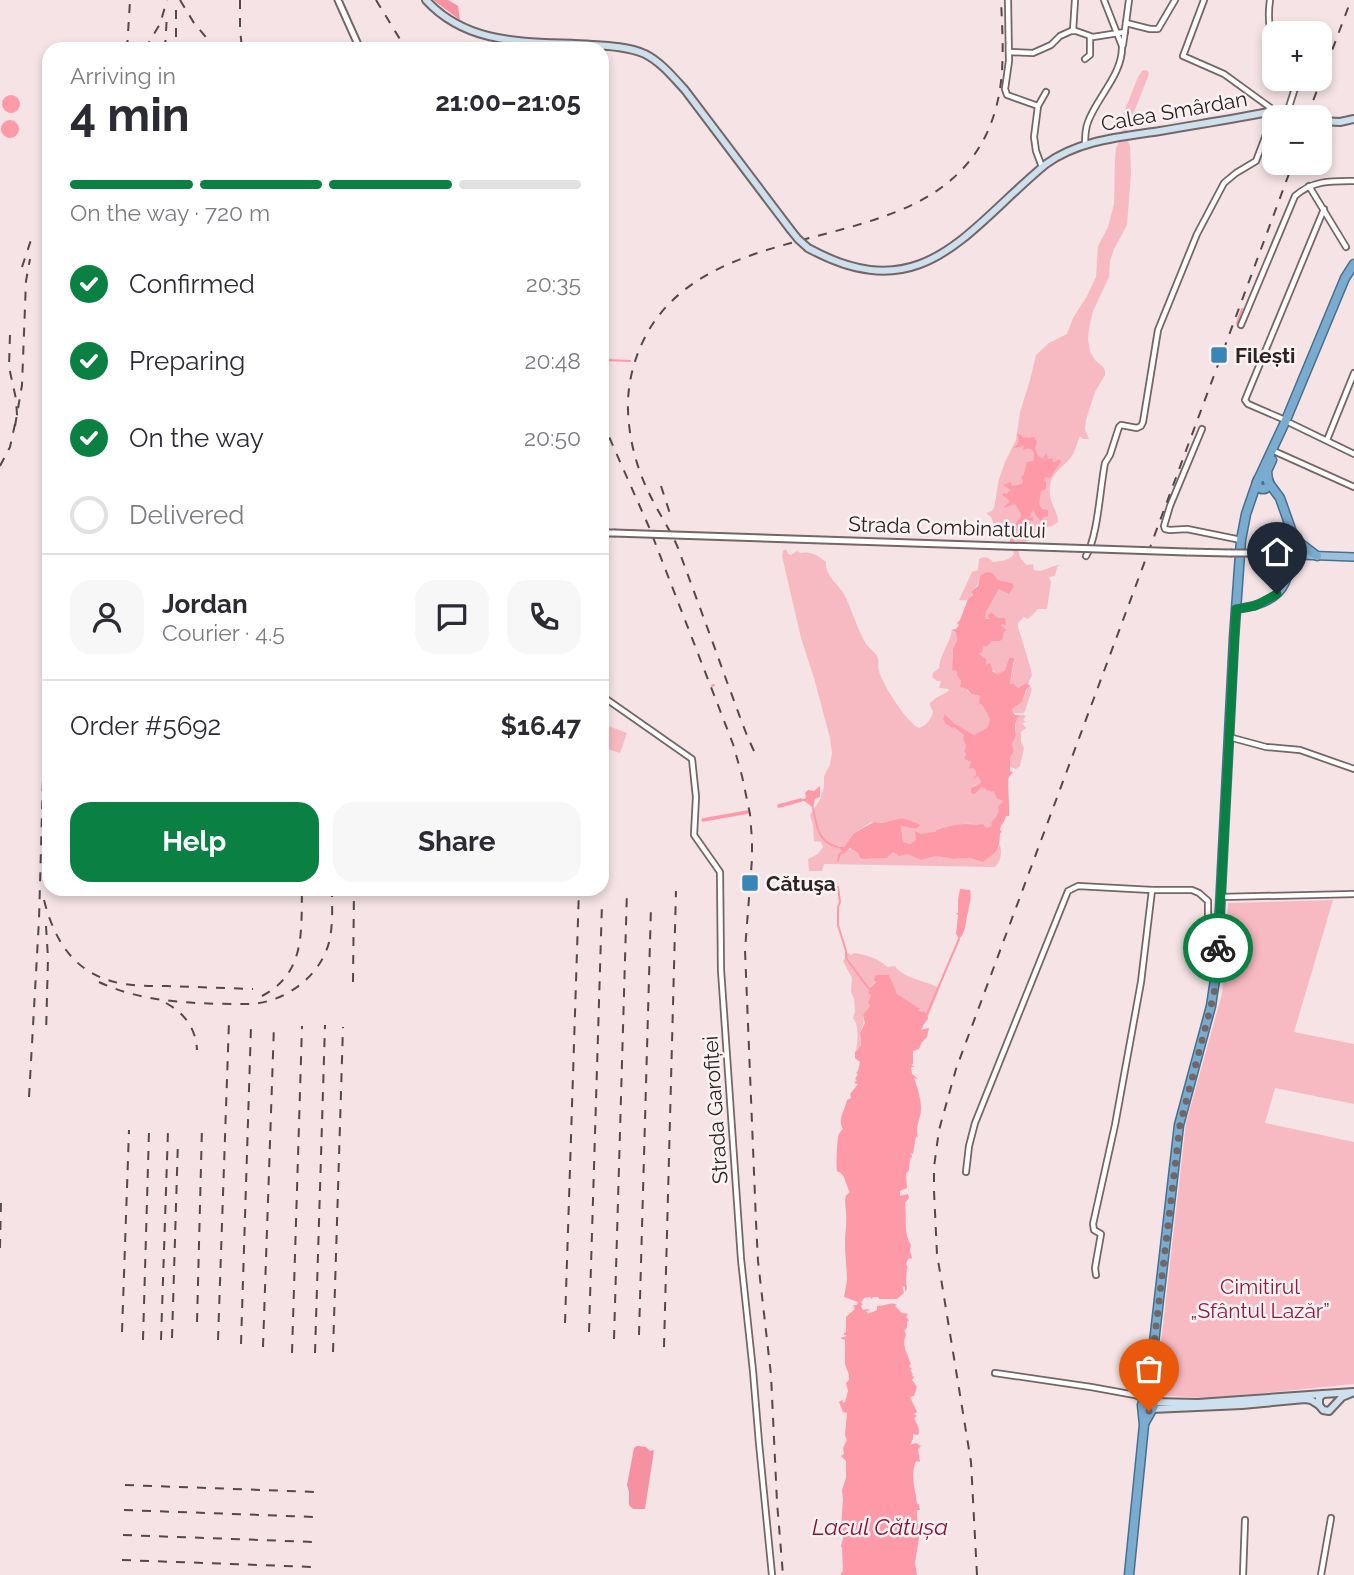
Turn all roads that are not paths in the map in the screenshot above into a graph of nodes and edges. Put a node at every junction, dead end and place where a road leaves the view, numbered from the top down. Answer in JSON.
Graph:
{"nodes":[{"id":1,"x":338,"y":0,"type":"edge"},
{"id":2,"x":426,"y":0,"type":"edge"},
{"id":3,"x":1008,"y":0,"type":"edge"},
{"id":4,"x":1075,"y":0,"type":"edge"},
{"id":5,"x":1104,"y":0,"type":"edge"},
{"id":6,"x":1175,"y":0,"type":"edge"},
{"id":7,"x":1204,"y":0,"type":"edge"},
{"id":8,"x":1270,"y":0,"type":"edge"},
{"id":9,"x":1129,"y":1,"type":"edge"},
{"id":10,"x":1270,"y":21,"type":"edge"},
{"id":11,"x":1126,"y":23,"type":"junction"},
{"id":12,"x":1073,"y":31,"type":"junction"},
{"id":13,"x":1125,"y":32,"type":"junction"},
{"id":14,"x":1118,"y":33,"type":"junction"},
{"id":15,"x":1090,"y":37,"type":"junction"},
{"id":16,"x":357,"y":42,"type":"edge"},
{"id":17,"x":550,"y":42,"type":"edge"},
{"id":18,"x":609,"y":46,"type":"edge"},
{"id":19,"x":1122,"y":46,"type":"junction"},
{"id":20,"x":1009,"y":52,"type":"junction"},
{"id":21,"x":1085,"y":59,"type":"dead end"},
{"id":22,"x":1046,"y":92,"type":"dead end"},
{"id":23,"x":1267,"y":105,"type":"edge"},
{"id":24,"x":1038,"y":106,"type":"junction"},
{"id":25,"x":1262,"y":113,"type":"edge"},
{"id":26,"x":1354,"y":119,"type":"edge"},
{"id":27,"x":1332,"y":122,"type":"edge"},
{"id":28,"x":1085,"y":145,"type":"junction"},
{"id":29,"x":1262,"y":145,"type":"edge"},
{"id":30,"x":1042,"y":167,"type":"junction"},
{"id":31,"x":1354,"y":181,"type":"edge"},
{"id":32,"x":1309,"y":186,"type":"junction"},
{"id":33,"x":1324,"y":209,"type":"junction"},
{"id":34,"x":1346,"y":247,"type":"dead end"},
{"id":35,"x":1354,"y":264,"type":"edge"},
{"id":36,"x":1241,"y":325,"type":"dead end"},
{"id":37,"x":1354,"y":373,"type":"edge"},
{"id":38,"x":1288,"y":422,"type":"junction"},
{"id":39,"x":1202,"y":429,"type":"dead end"},
{"id":40,"x":1327,"y":440,"type":"junction"},
{"id":41,"x":1276,"y":452,"type":"junction"},
{"id":42,"x":1354,"y":454,"type":"edge"},
{"id":43,"x":1263,"y":484,"type":"junction"},
{"id":44,"x":1354,"y":487,"type":"edge"},
{"id":45,"x":609,"y":533,"type":"edge"},
{"id":46,"x":1292,"y":533,"type":"junction"},
{"id":47,"x":1241,"y":540,"type":"junction"},
{"id":48,"x":1271,"y":554,"type":"junction"},
{"id":49,"x":1291,"y":555,"type":"junction"},
{"id":50,"x":1086,"y":556,"type":"dead end"},
{"id":51,"x":1317,"y":556,"type":"junction"},
{"id":52,"x":1354,"y":557,"type":"edge"},
{"id":53,"x":1289,"y":572,"type":"junction"},
{"id":54,"x":1236,"y":609,"type":"junction"},
{"id":55,"x":609,"y":701,"type":"edge"},
{"id":56,"x":1229,"y":737,"type":"junction"},
{"id":57,"x":1354,"y":769,"type":"edge"},
{"id":58,"x":1152,"y":890,"type":"junction"},
{"id":59,"x":1354,"y":892,"type":"edge"},
{"id":60,"x":1220,"y":897,"type":"junction"},
{"id":61,"x":1219,"y":930,"type":"junction"},
{"id":62,"x":966,"y":1172,"type":"dead end"},
{"id":63,"x":1096,"y":1275,"type":"dead end"},
{"id":64,"x":995,"y":1373,"type":"dead end"},
{"id":65,"x":1354,"y":1392,"type":"edge"},
{"id":66,"x":1326,"y":1394,"type":"junction"},
{"id":67,"x":1335,"y":1403,"type":"junction"},
{"id":68,"x":1149,"y":1405,"type":"junction"},
{"id":69,"x":1318,"y":1405,"type":"junction"},
{"id":70,"x":1331,"y":1518,"type":"dead end"},
{"id":71,"x":1245,"y":1520,"type":"dead end"},
{"id":72,"x":772,"y":1575,"type":"edge"},
{"id":73,"x":1129,"y":1575,"type":"edge"},
{"id":74,"x":1242,"y":1575,"type":"edge"},
{"id":75,"x":1321,"y":1575,"type":"edge"}],
"edges":[{"from":1,"to":16,"type":"street"},
{"from":2,"to":17,"type":"main road","name":"Calea Smârdan","bridge":true},
{"from":3,"to":20,"type":"street"},
{"from":4,"to":12,"type":"street"},
{"from":5,"to":14,"type":"street"},
{"from":6,"to":11,"type":"street"},
{"from":7,"to":23,"type":"street"},
{"from":8,"to":10,"type":"street"},
{"from":9,"to":11,"type":"street"},
{"from":11,"to":13,"type":"street"},
{"from":12,"to":15,"type":"street"},
{"from":12,"to":20,"type":"street"},
{"from":13,"to":14,"type":"street"},
{"from":13,"to":19,"type":"street"},
{"from":14,"to":15,"type":"street"},
{"from":14,"to":19,"type":"street"},
{"from":15,"to":21,"type":"street"},
{"from":18,"to":30,"type":"main road","name":"Calea Smârdan","bridge":true},
{"from":19,"to":28,"type":"street"},
{"from":20,"to":24,"type":"street"},
{"from":22,"to":24,"type":"street"},
{"from":24,"to":30,"type":"street"},
{"from":25,"to":28,"type":"main road","name":"Calea Smârdan"},
{"from":26,"to":27,"type":"main road"},
{"from":28,"to":30,"type":"main road","name":"Calea Smârdan"},
{"from":29,"to":50,"type":"street"},
{"from":31,"to":32,"type":"street"},
{"from":32,"to":33,"type":"street"},
{"from":32,"to":36,"type":"street"},
{"from":33,"to":34,"type":"street"},
{"from":33,"to":38,"type":"street"},
{"from":35,"to":38,"type":"highway"},
{"from":37,"to":40,"type":"street"},
{"from":38,"to":40,"type":"street"},
{"from":38,"to":41,"type":"highway"},
{"from":38,"to":43,"type":"highway"},
{"from":39,"to":47,"type":"street"},
{"from":40,"to":42,"type":"street"},
{"from":41,"to":43,"type":"highway"},
{"from":41,"to":44,"type":"street"},
{"from":43,"to":46,"type":"highway"},
{"from":43,"to":47,"type":"highway"},
{"from":45,"to":48,"type":"street","name":"Strada Combinatului","bridge":true},
{"from":46,"to":48,"type":"highway"},
{"from":46,"to":49,"type":"highway"},
{"from":46,"to":51,"type":"highway"},
{"from":47,"to":54,"type":"highway"},
{"from":48,"to":49,"type":"main road","name":"Strada Combinatului"},
{"from":48,"to":53,"type":"main road"},
{"from":49,"to":51,"type":"main road","name":"Strada Combinatului"},
{"from":49,"to":53,"type":"main road"},
{"from":51,"to":52,"type":"main road","name":"Strada Combinatului"},
{"from":53,"to":54,"type":"main road"},
{"from":54,"to":56,"type":"highway"},
{"from":55,"to":72,"type":"street","name":"Strada Garofiței"},
{"from":56,"to":57,"type":"street"},
{"from":56,"to":60,"type":"highway"},
{"from":58,"to":61,"type":"street"},
{"from":58,"to":62,"type":"street"},
{"from":58,"to":63,"type":"street"},
{"from":59,"to":60,"type":"street"},
{"from":60,"to":61,"type":"highway"},
{"from":61,"to":68,"type":"highway"},
{"from":64,"to":68,"type":"street"},
{"from":65,"to":66,"type":"main road"},
{"from":65,"to":67,"type":"main road"},
{"from":66,"to":67,"type":"main road"},
{"from":66,"to":68,"type":"main road"},
{"from":66,"to":69,"type":"main road"},
{"from":67,"to":69,"type":"main road"},
{"from":68,"to":69,"type":"main road"},
{"from":68,"to":73,"type":"highway"},
{"from":70,"to":75,"type":"street"},
{"from":71,"to":74,"type":"street"}]}
